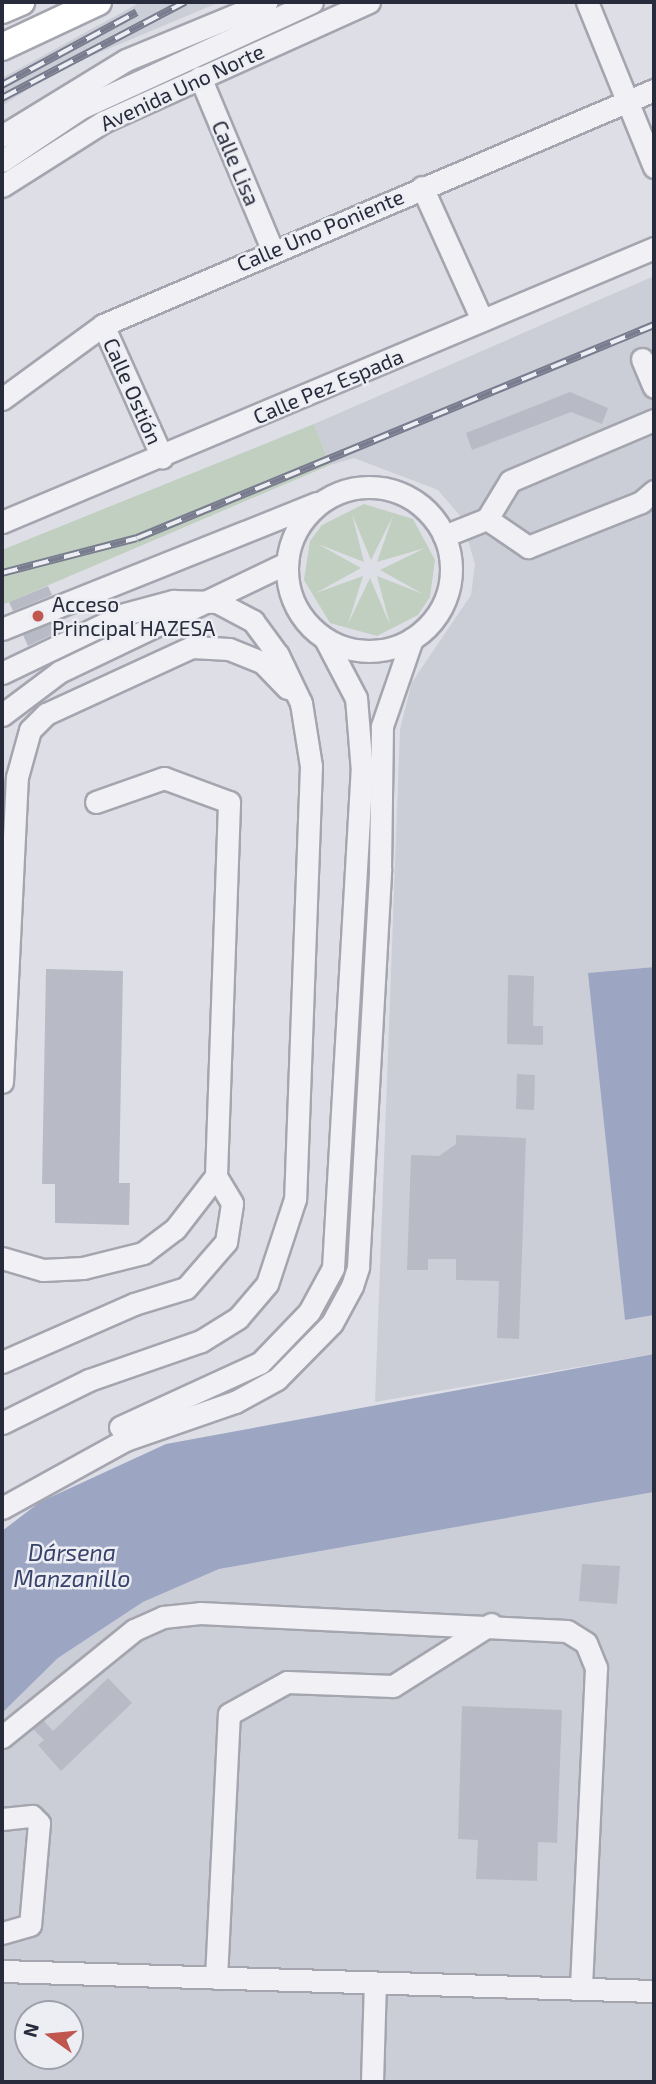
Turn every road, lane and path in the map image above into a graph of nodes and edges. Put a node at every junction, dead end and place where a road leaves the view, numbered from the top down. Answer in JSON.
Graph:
{"nodes":[{"id":1,"x":21,"y":2,"type":"edge"},
{"id":2,"x":98,"y":2,"type":"edge"},
{"id":3,"x":267,"y":2,"type":"edge"},
{"id":4,"x":312,"y":2,"type":"edge"},
{"id":5,"x":369,"y":2,"type":"edge"},
{"id":6,"x":587,"y":2,"type":"edge"},
{"id":7,"x":2,"y":10,"type":"edge"},
{"id":8,"x":50,"y":23,"type":"junction"},
{"id":9,"x":2,"y":47,"type":"edge"},
{"id":10,"x":2,"y":60,"type":"edge"},
{"id":11,"x":200,"y":77,"type":"junction"},
{"id":12,"x":654,"y":90,"type":"edge"},
{"id":13,"x":627,"y":101,"type":"junction"},
{"id":14,"x":2,"y":136,"type":"edge"},
{"id":15,"x":2,"y":161,"type":"edge"},
{"id":16,"x":654,"y":167,"type":"edge"},
{"id":17,"x":2,"y":186,"type":"edge"},
{"id":18,"x":422,"y":187,"type":"junction"},
{"id":19,"x":654,"y":248,"type":"edge"},
{"id":20,"x":272,"y":249,"type":"junction"},
{"id":21,"x":482,"y":320,"type":"junction"},
{"id":22,"x":103,"y":325,"type":"junction"},
{"id":23,"x":642,"y":359,"type":"dead end"},
{"id":24,"x":654,"y":387,"type":"edge"},
{"id":25,"x":2,"y":399,"type":"edge"},
{"id":26,"x":654,"y":420,"type":"edge"},
{"id":27,"x":162,"y":457,"type":"junction"},
{"id":28,"x":654,"y":491,"type":"edge"},
{"id":29,"x":325,"y":499,"type":"junction"},
{"id":30,"x":487,"y":519,"type":"junction"},
{"id":31,"x":2,"y":522,"type":"edge"},
{"id":32,"x":444,"y":536,"type":"junction"},
{"id":33,"x":287,"y":563,"type":"junction"},
{"id":34,"x":217,"y":602,"type":"junction"},
{"id":35,"x":2,"y":629,"type":"edge"},
{"id":36,"x":326,"y":639,"type":"junction"},
{"id":37,"x":412,"y":639,"type":"junction"},
{"id":38,"x":2,"y":673,"type":"edge"},
{"id":39,"x":301,"y":702,"type":"junction"},
{"id":40,"x":2,"y":715,"type":"edge"},
{"id":41,"x":96,"y":802,"type":"dead end"},
{"id":42,"x":2,"y":1082,"type":"edge"},
{"id":43,"x":216,"y":1176,"type":"junction"},
{"id":44,"x":2,"y":1258,"type":"edge"},
{"id":45,"x":2,"y":1362,"type":"edge"},
{"id":46,"x":2,"y":1423,"type":"edge"},
{"id":47,"x":2,"y":1492,"type":"edge"},
{"id":48,"x":2,"y":1508,"type":"edge"},
{"id":49,"x":491,"y":1625,"type":"junction"},
{"id":50,"x":2,"y":1737,"type":"edge"},
{"id":51,"x":2,"y":1819,"type":"edge"},
{"id":52,"x":2,"y":1933,"type":"edge"},
{"id":53,"x":2,"y":1971,"type":"edge"},
{"id":54,"x":216,"y":1978,"type":"junction"},
{"id":55,"x":375,"y":1983,"type":"junction"},
{"id":56,"x":581,"y":1989,"type":"junction"},
{"id":57,"x":653,"y":1989,"type":"edge"},
{"id":58,"x":372,"y":2082,"type":"edge"}],
"edges":[{"from":1,"to":7,"type":"main road"},
{"from":2,"to":8,"type":"main road"},
{"from":3,"to":14,"type":"street"},
{"from":4,"to":15,"type":"street"},
{"from":5,"to":11,"type":"street","name":"Avenida Uno Norte"},
{"from":6,"to":13,"type":"street"},
{"from":8,"to":9,"type":"main road"},
{"from":8,"to":10,"type":"main road"},
{"from":11,"to":17,"type":"street","name":"Avenida Uno Norte"},
{"from":11,"to":20,"type":"street","name":"Calle Lisa"},
{"from":12,"to":13,"type":"street","name":"Calle Uno Poniente"},
{"from":13,"to":16,"type":"street"},
{"from":13,"to":18,"type":"street","name":"Calle Uno Poniente"},
{"from":18,"to":20,"type":"street","name":"Calle Uno Poniente"},
{"from":18,"to":21,"type":"street"},
{"from":19,"to":21,"type":"street","name":"Calle Pez Espada"},
{"from":20,"to":22,"type":"street","name":"Calle Uno Poniente"},
{"from":21,"to":27,"type":"street","name":"Calle Pez Espada"},
{"from":22,"to":25,"type":"street","name":"Calle Uno Poniente"},
{"from":22,"to":27,"type":"street","name":"Calle Ostión"},
{"from":23,"to":24,"type":"street"},
{"from":26,"to":30,"type":"street"},
{"from":27,"to":31,"type":"street","name":"Calle Pez Espada"},
{"from":28,"to":30,"type":"street"},
{"from":29,"to":32,"type":"street"},
{"from":29,"to":33,"type":"street"},
{"from":29,"to":35,"type":"street"},
{"from":30,"to":32,"type":"street"},
{"from":32,"to":37,"type":"street"},
{"from":33,"to":34,"type":"street"},
{"from":33,"to":36,"type":"street"},
{"from":34,"to":38,"type":"street"},
{"from":34,"to":39,"type":"street"},
{"from":34,"to":40,"type":"street"},
{"from":36,"to":37,"type":"street"},
{"from":36,"to":47,"type":"street"},
{"from":37,"to":48,"type":"street"},
{"from":39,"to":42,"type":"street"},
{"from":39,"to":46,"type":"street"},
{"from":41,"to":43,"type":"street"},
{"from":43,"to":44,"type":"street"},
{"from":43,"to":45,"type":"street"},
{"from":49,"to":50,"type":"street"},
{"from":49,"to":54,"type":"street"},
{"from":49,"to":56,"type":"street"},
{"from":51,"to":52,"type":"street"},
{"from":53,"to":54,"type":"street"},
{"from":54,"to":55,"type":"street"},
{"from":55,"to":56,"type":"street"},
{"from":55,"to":58,"type":"street"},
{"from":56,"to":57,"type":"street"}]}
